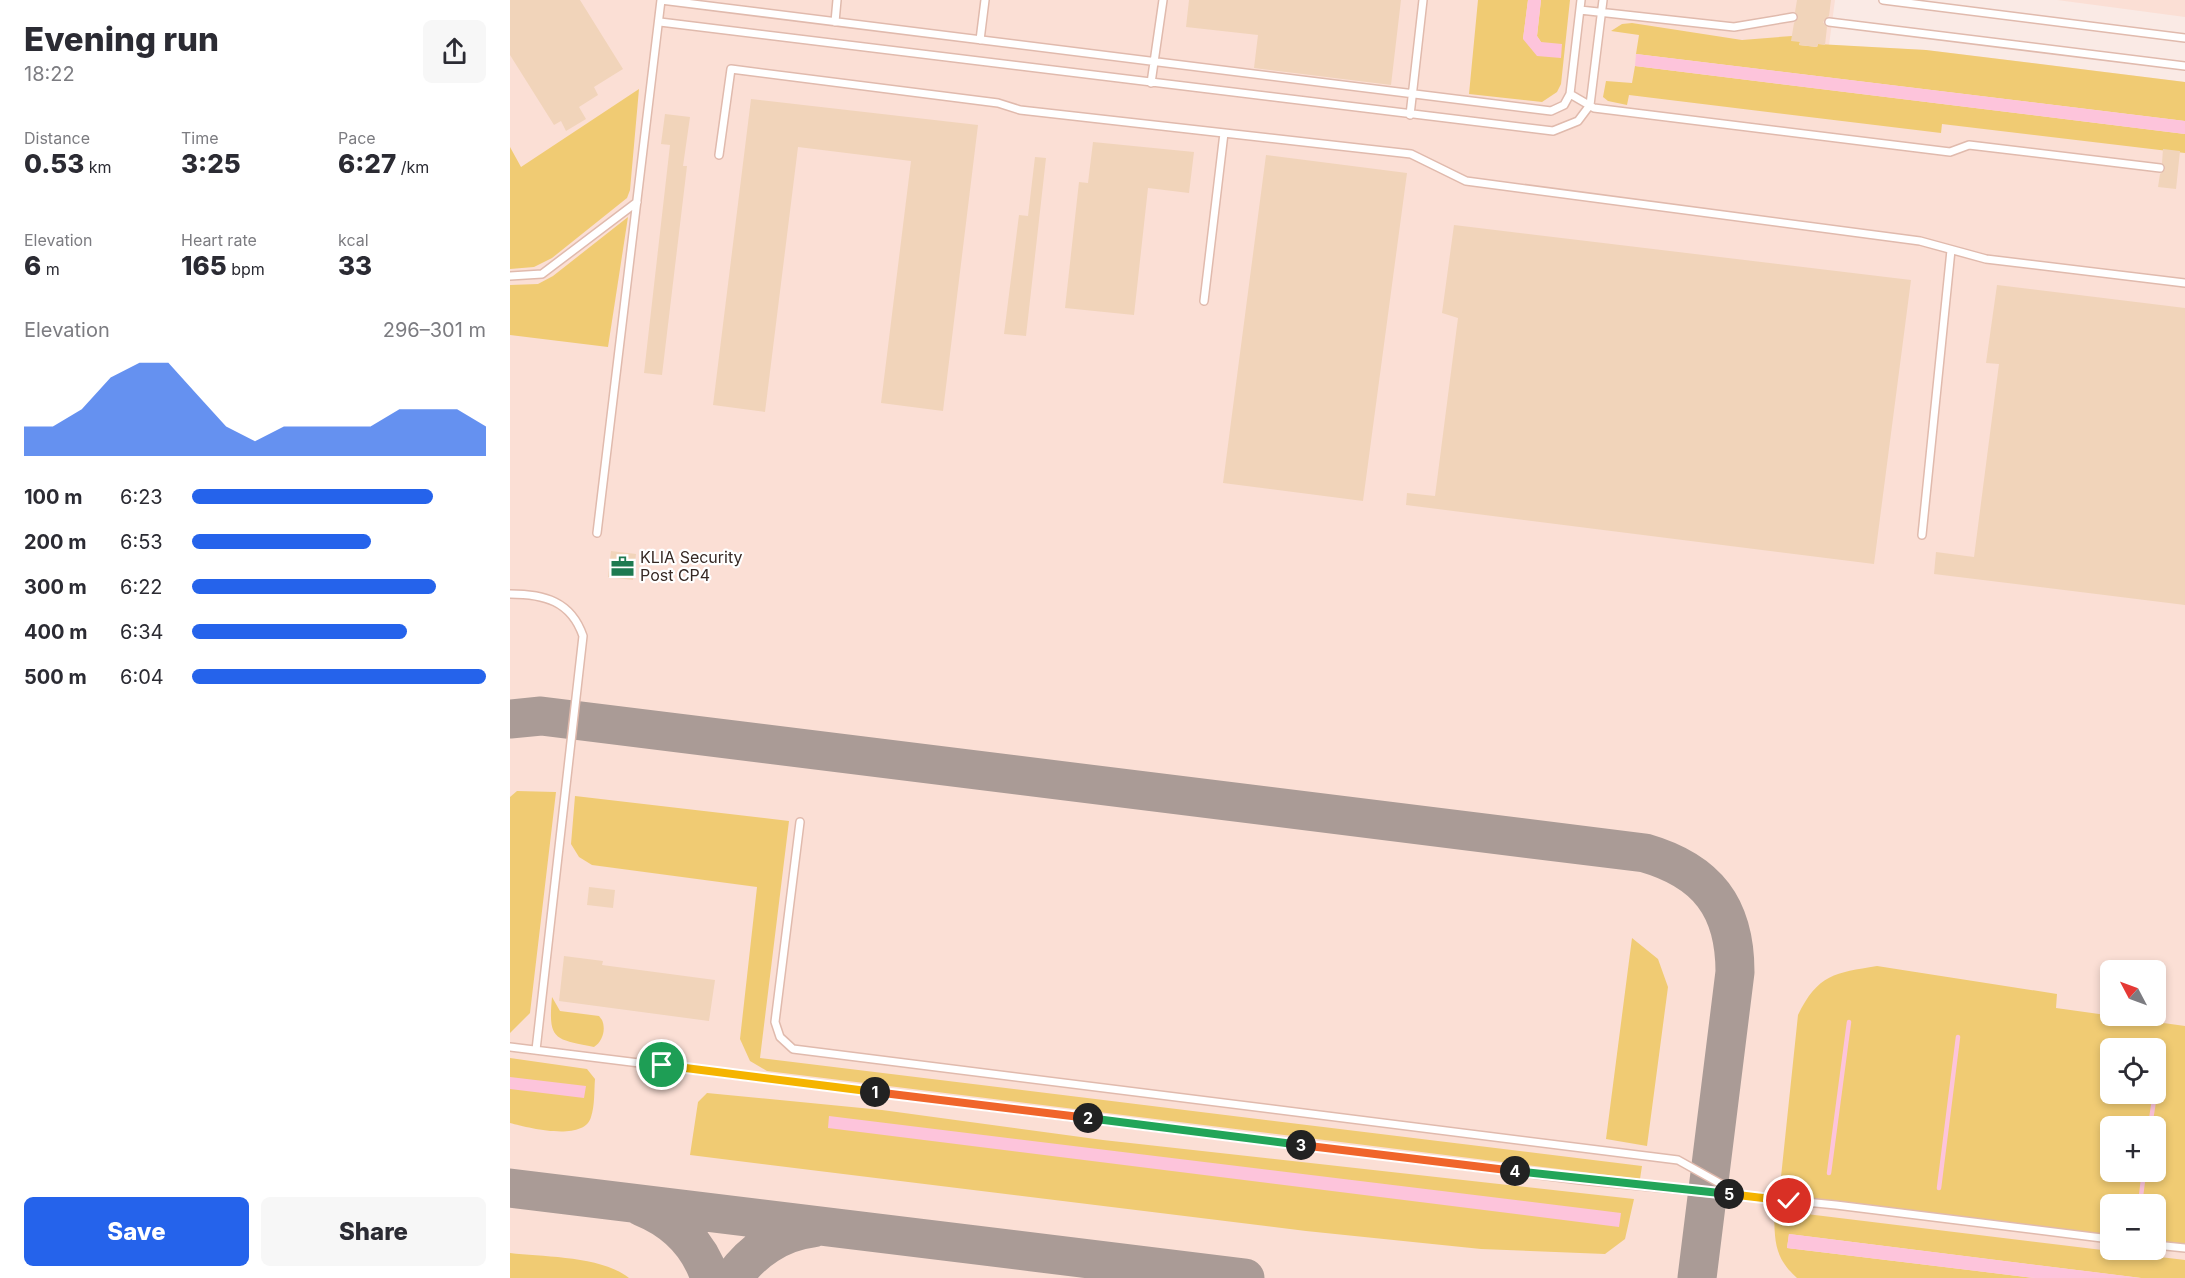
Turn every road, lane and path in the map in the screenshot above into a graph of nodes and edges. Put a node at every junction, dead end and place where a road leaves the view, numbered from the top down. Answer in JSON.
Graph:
{"nodes":[{"id":1,"x":661,"y":0,"type":"edge"},
{"id":2,"x":837,"y":0,"type":"edge"},
{"id":3,"x":985,"y":0,"type":"edge"},
{"id":4,"x":1160,"y":0,"type":"edge"},
{"id":5,"x":1423,"y":0,"type":"edge"},
{"id":6,"x":1581,"y":0,"type":"edge"},
{"id":7,"x":1603,"y":0,"type":"edge"},
{"id":8,"x":1883,"y":0,"type":"edge"},
{"id":9,"x":1580,"y":10,"type":"junction"},
{"id":10,"x":1602,"y":13,"type":"junction"},
{"id":11,"x":1793,"y":17,"type":"dead end"},
{"id":12,"x":660,"y":22,"type":"junction"},
{"id":13,"x":835,"y":22,"type":"junction"},
{"id":14,"x":1829,"y":22,"type":"dead end"},
{"id":15,"x":2185,"y":38,"type":"edge"},
{"id":16,"x":980,"y":40,"type":"junction"},
{"id":17,"x":1154,"y":62,"type":"junction"},
{"id":18,"x":2185,"y":66,"type":"edge"},
{"id":19,"x":1151,"y":83,"type":"junction"},
{"id":20,"x":1570,"y":94,"type":"junction"},
{"id":21,"x":1412,"y":95,"type":"junction"},
{"id":22,"x":1590,"y":105,"type":"junction"},
{"id":23,"x":1410,"y":115,"type":"junction"},
{"id":24,"x":1224,"y":133,"type":"junction"},
{"id":25,"x":719,"y":155,"type":"dead end"},
{"id":26,"x":2160,"y":168,"type":"dead end"},
{"id":27,"x":637,"y":202,"type":"junction"},
{"id":28,"x":1951,"y":250,"type":"junction"},
{"id":29,"x":510,"y":276,"type":"edge"},
{"id":30,"x":2185,"y":284,"type":"edge"},
{"id":31,"x":1204,"y":301,"type":"dead end"},
{"id":32,"x":597,"y":533,"type":"dead end"},
{"id":33,"x":1922,"y":535,"type":"dead end"},
{"id":34,"x":510,"y":594,"type":"edge"},
{"id":35,"x":800,"y":822,"type":"dead end"},
{"id":36,"x":510,"y":1047,"type":"edge"},
{"id":37,"x":536,"y":1050,"type":"junction"},
{"id":38,"x":1741,"y":1196,"type":"junction"},
{"id":39,"x":2100,"y":1238,"type":"edge"},
{"id":40,"x":2166,"y":1246,"type":"edge"},
{"id":41,"x":2185,"y":1248,"type":"edge"}],
"edges":[{"from":1,"to":12,"type":"lane"},
{"from":1,"to":13,"type":"lane"},
{"from":2,"to":13,"type":"lane"},
{"from":3,"to":16,"type":"lane"},
{"from":4,"to":17,"type":"lane"},
{"from":5,"to":21,"type":"lane"},
{"from":6,"to":9,"type":"lane"},
{"from":7,"to":10,"type":"lane"},
{"from":8,"to":15,"type":"lane"},
{"from":9,"to":10,"type":"lane"},
{"from":9,"to":20,"type":"lane"},
{"from":10,"to":11,"type":"lane"},
{"from":10,"to":22,"type":"lane"},
{"from":12,"to":19,"type":"lane"},
{"from":12,"to":27,"type":"lane"},
{"from":13,"to":16,"type":"lane"},
{"from":14,"to":18,"type":"lane"},
{"from":16,"to":17,"type":"lane"},
{"from":17,"to":19,"type":"lane"},
{"from":17,"to":21,"type":"lane"},
{"from":19,"to":23,"type":"lane"},
{"from":20,"to":21,"type":"lane"},
{"from":20,"to":22,"type":"lane"},
{"from":21,"to":23,"type":"lane"},
{"from":22,"to":23,"type":"lane"},
{"from":22,"to":26,"type":"lane"},
{"from":24,"to":25,"type":"lane"},
{"from":24,"to":28,"type":"lane"},
{"from":24,"to":31,"type":"lane"},
{"from":27,"to":29,"type":"lane"},
{"from":27,"to":32,"type":"lane"},
{"from":28,"to":30,"type":"lane"},
{"from":28,"to":33,"type":"lane"},
{"from":34,"to":37,"type":"lane"},
{"from":35,"to":38,"type":"lane"},
{"from":36,"to":37,"type":"lane"},
{"from":37,"to":38,"type":"lane"},
{"from":38,"to":39,"type":"lane"},
{"from":40,"to":41,"type":"lane"}]}
